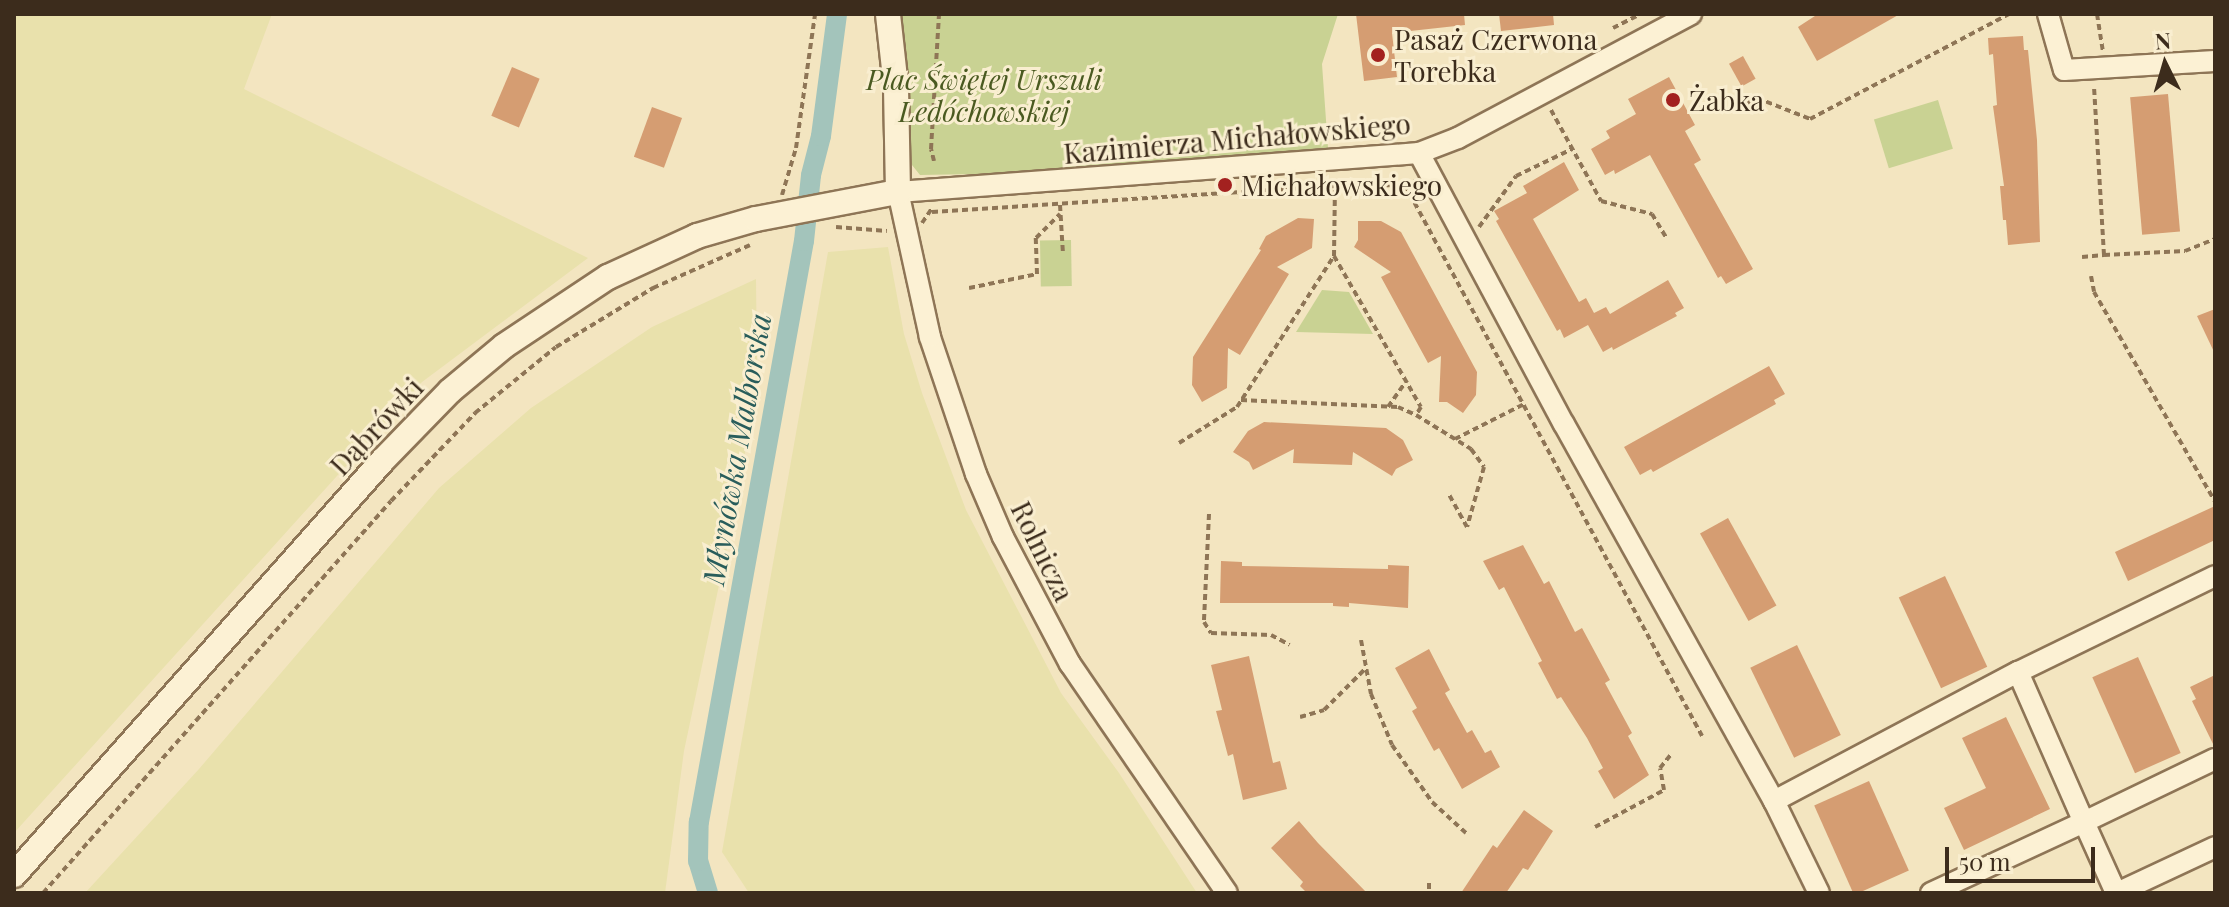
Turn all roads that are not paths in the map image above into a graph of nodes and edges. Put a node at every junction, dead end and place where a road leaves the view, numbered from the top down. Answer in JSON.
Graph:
{"nodes":[{"id":1,"x":888,"y":14,"type":"edge"},
{"id":2,"x":1691,"y":14,"type":"edge"},
{"id":3,"x":2048,"y":14,"type":"edge"},
{"id":4,"x":2215,"y":61,"type":"edge"},
{"id":5,"x":1419,"y":153,"type":"junction"},
{"id":6,"x":898,"y":192,"type":"junction"},
{"id":7,"x":2215,"y":576,"type":"edge"},
{"id":8,"x":2018,"y":672,"type":"junction"},
{"id":9,"x":2215,"y":759,"type":"edge"},
{"id":10,"x":1774,"y":801,"type":"junction"},
{"id":11,"x":2084,"y":822,"type":"junction"},
{"id":12,"x":2215,"y":847,"type":"edge"},
{"id":13,"x":14,"y":875,"type":"edge"},
{"id":14,"x":1227,"y":893,"type":"edge"},
{"id":15,"x":1819,"y":893,"type":"edge"},
{"id":16,"x":1931,"y":893,"type":"edge"},
{"id":17,"x":2117,"y":893,"type":"edge"}],
"edges":[{"from":1,"to":6,"type":"street"},
{"from":2,"to":5,"type":"street","name":"Kazimierza Michałowskiego"},
{"from":3,"to":4,"type":"street"},
{"from":5,"to":6,"type":"street","name":"Kazimierza Michałowskiego"},
{"from":5,"to":10,"type":"street"},
{"from":6,"to":13,"type":"street","name":"Dąbrówki"},
{"from":6,"to":14,"type":"street","name":"Rolnicza"},
{"from":7,"to":8,"type":"street"},
{"from":8,"to":10,"type":"street"},
{"from":8,"to":11,"type":"street"},
{"from":9,"to":11,"type":"street"},
{"from":10,"to":15,"type":"street"},
{"from":11,"to":16,"type":"street"},
{"from":11,"to":17,"type":"street"},
{"from":12,"to":17,"type":"street"}]}
